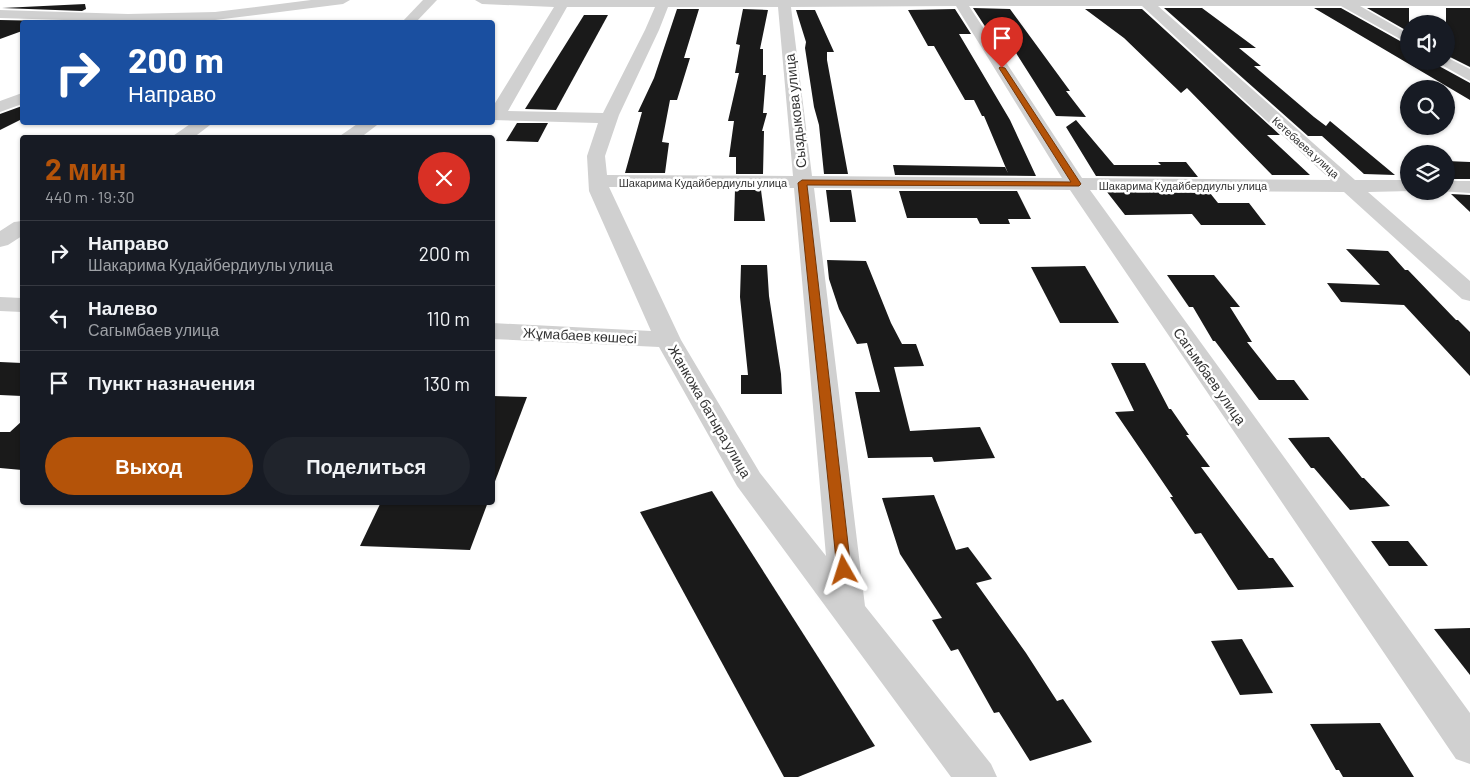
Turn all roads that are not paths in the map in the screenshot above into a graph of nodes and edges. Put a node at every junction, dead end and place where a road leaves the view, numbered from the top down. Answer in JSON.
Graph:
{"nodes":[{"id":1,"x":430,"y":0,"type":"edge"},
{"id":2,"x":482,"y":0,"type":"edge"},
{"id":3,"x":663,"y":1,"type":"edge"},
{"id":4,"x":784,"y":1,"type":"edge"},
{"id":5,"x":959,"y":1,"type":"edge"},
{"id":6,"x":1144,"y":1,"type":"edge"},
{"id":7,"x":1342,"y":1,"type":"edge"},
{"id":8,"x":1470,"y":2,"type":"edge"},
{"id":9,"x":563,"y":3,"type":"junction"},
{"id":10,"x":337,"y":5,"type":"edge"},
{"id":11,"x":269,"y":11,"type":"junction"},
{"id":12,"x":0,"y":14,"type":"edge"},
{"id":13,"x":256,"y":20,"type":"edge"},
{"id":14,"x":411,"y":20,"type":"edge"},
{"id":15,"x":1400,"y":35,"type":"edge"},
{"id":16,"x":1455,"y":67,"type":"edge"},
{"id":17,"x":1470,"y":76,"type":"edge"},
{"id":18,"x":20,"y":99,"type":"edge"},
{"id":19,"x":0,"y":107,"type":"edge"},
{"id":20,"x":495,"y":114,"type":"edge"},
{"id":21,"x":495,"y":116,"type":"edge"},
{"id":22,"x":609,"y":118,"type":"junction"},
{"id":23,"x":201,"y":125,"type":"edge"},
{"id":24,"x":368,"y":125,"type":"edge"},
{"id":25,"x":185,"y":135,"type":"edge"},
{"id":26,"x":351,"y":135,"type":"edge"},
{"id":27,"x":598,"y":181,"type":"junction"},
{"id":28,"x":802,"y":183,"type":"junction"},
{"id":29,"x":1076,"y":184,"type":"junction"},
{"id":30,"x":1350,"y":186,"type":"junction"},
{"id":31,"x":1400,"y":186,"type":"edge"},
{"id":32,"x":1455,"y":187,"type":"edge"},
{"id":33,"x":1470,"y":187,"type":"edge"},
{"id":34,"x":20,"y":228,"type":"edge"},
{"id":35,"x":0,"y":240,"type":"edge"},
{"id":36,"x":1470,"y":294,"type":"edge"},
{"id":37,"x":0,"y":304,"type":"edge"},
{"id":38,"x":20,"y":305,"type":"edge"},
{"id":39,"x":495,"y":331,"type":"edge"},
{"id":40,"x":668,"y":340,"type":"junction"},
{"id":41,"x":848,"y":609,"type":"junction"},
{"id":42,"x":1470,"y":746,"type":"edge"},
{"id":43,"x":976,"y":777,"type":"edge"}],
"edges":[{"from":1,"to":14,"type":"street"},
{"from":2,"to":9,"type":"street"},
{"from":3,"to":4,"type":"street"},
{"from":3,"to":9,"type":"street"},
{"from":3,"to":22,"type":"street","name":"Жанкожа батыра улица"},
{"from":4,"to":5,"type":"street"},
{"from":4,"to":28,"type":"street","name":"Сыздыкова улица"},
{"from":5,"to":6,"type":"street"},
{"from":5,"to":29,"type":"street","name":"Сагымбаев улица"},
{"from":6,"to":7,"type":"street"},
{"from":6,"to":30,"type":"street","name":"Кетебаева улица"},
{"from":7,"to":8,"type":"street"},
{"from":7,"to":15,"type":"street"},
{"from":9,"to":20,"type":"street"},
{"from":10,"to":11,"type":"street"},
{"from":11,"to":12,"type":"street"},
{"from":11,"to":13,"type":"street"},
{"from":16,"to":17,"type":"street"},
{"from":18,"to":19,"type":"street"},
{"from":21,"to":22,"type":"street"},
{"from":22,"to":27,"type":"street","name":"Жанкожа батыра улица"},
{"from":23,"to":25,"type":"street"},
{"from":24,"to":26,"type":"street"},
{"from":27,"to":28,"type":"street","name":"Шакарима Кудайбердиулы улица"},
{"from":27,"to":40,"type":"street","name":"Жанкожа батыра улица"},
{"from":28,"to":29,"type":"street","name":"Шакарима Кудайбердиулы улица"},
{"from":28,"to":41,"type":"street","name":"Сыздыкова улица"},
{"from":29,"to":30,"type":"street","name":"Шакарима Кудайбердиулы улица"},
{"from":29,"to":42,"type":"street","name":"Сагымбаев улица"},
{"from":30,"to":31,"type":"street","name":"Шакарима Кудайбердиулы улица"},
{"from":30,"to":36,"type":"street","name":"Кетебаева улица"},
{"from":32,"to":33,"type":"street"},
{"from":34,"to":35,"type":"street"},
{"from":37,"to":38,"type":"street"},
{"from":39,"to":40,"type":"street","name":"Жұмабаев көшесі"},
{"from":40,"to":41,"type":"street","name":"Жанкожа батыра улица"},
{"from":41,"to":43,"type":"street","name":"Жанкожа батыра улица"}]}
